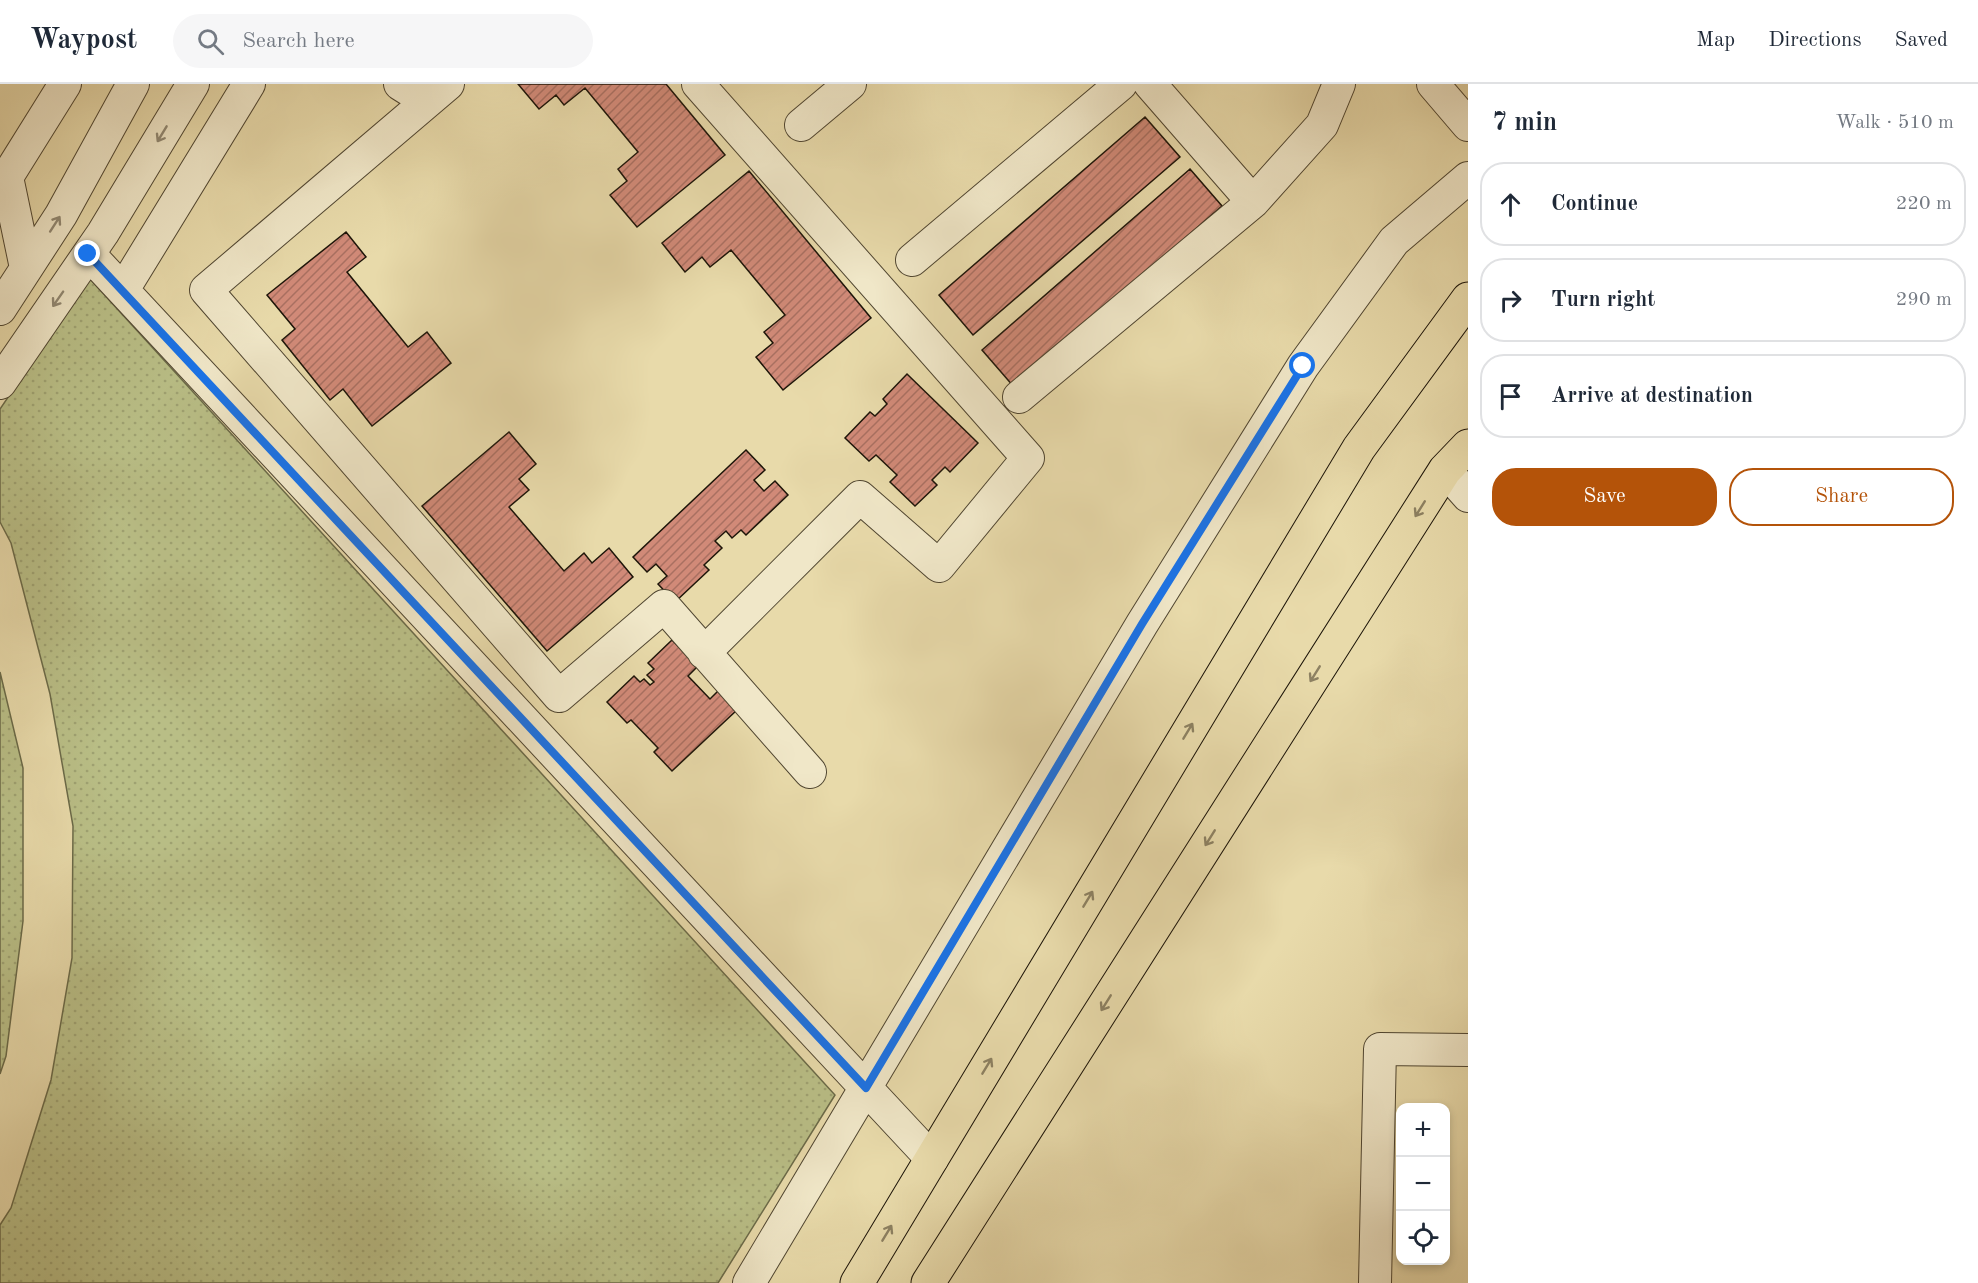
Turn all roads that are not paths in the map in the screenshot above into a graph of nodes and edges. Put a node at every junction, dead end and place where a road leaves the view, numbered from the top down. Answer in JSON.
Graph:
{"nodes":[{"id":1,"x":65,"y":84,"type":"edge"},
{"id":2,"x":134,"y":84,"type":"edge"},
{"id":3,"x":193,"y":84,"type":"edge"},
{"id":4,"x":249,"y":84,"type":"edge"},
{"id":5,"x":400,"y":84,"type":"edge"},
{"id":6,"x":698,"y":84,"type":"edge"},
{"id":7,"x":850,"y":84,"type":"edge"},
{"id":8,"x":1121,"y":84,"type":"edge"},
{"id":9,"x":1150,"y":84,"type":"edge"},
{"id":10,"x":1339,"y":84,"type":"edge"},
{"id":11,"x":1433,"y":84,"type":"edge"},
{"id":12,"x":437,"y":93,"type":"edge"},
{"id":13,"x":801,"y":125,"type":"dead end"},
{"id":14,"x":1468,"y":125,"type":"edge"},
{"id":15,"x":1468,"y":178,"type":"edge"},
{"id":16,"x":1253,"y":202,"type":"junction"},
{"id":17,"x":88,"y":254,"type":"junction"},
{"id":18,"x":912,"y":260,"type":"dead end"},
{"id":19,"x":26,"y":268,"type":"junction"},
{"id":20,"x":123,"y":290,"type":"junction"},
{"id":21,"x":1468,"y":299,"type":"edge"},
{"id":22,"x":0,"y":309,"type":"edge"},
{"id":23,"x":0,"y":383,"type":"edge"},
{"id":24,"x":1019,"y":397,"type":"dead end"},
{"id":25,"x":1468,"y":446,"type":"edge"},
{"id":26,"x":1445,"y":470,"type":"junction"},
{"id":27,"x":1468,"y":496,"type":"edge"},
{"id":28,"x":704,"y":653,"type":"junction"},
{"id":29,"x":810,"y":772,"type":"dead end"},
{"id":30,"x":1468,"y":1050,"type":"edge"},
{"id":31,"x":866,"y":1088,"type":"junction"},
{"id":32,"x":932,"y":1158,"type":"junction"},
{"id":33,"x":749,"y":1283,"type":"edge"},
{"id":34,"x":857,"y":1283,"type":"edge"},
{"id":35,"x":928,"y":1283,"type":"edge"},
{"id":36,"x":1375,"y":1283,"type":"edge"}],
"edges":[{"from":1,"to":19,"type":"street"},
{"from":19,"to":2,"type":"street","one_way":true},
{"from":3,"to":17,"type":"street","one_way":true},
{"from":4,"to":20,"type":"street"},
{"from":5,"to":12,"type":"street"},
{"from":6,"to":28,"type":"street"},
{"from":7,"to":13,"type":"street"},
{"from":8,"to":18,"type":"street"},
{"from":9,"to":16,"type":"street"},
{"from":10,"to":16,"type":"street"},
{"from":11,"to":14,"type":"street"},
{"from":12,"to":28,"type":"street"},
{"from":15,"to":31,"type":"street"},
{"from":16,"to":24,"type":"street"},
{"from":17,"to":20,"type":"street"},
{"from":17,"to":23,"type":"street","one_way":true},
{"from":19,"to":22,"type":"street"},
{"from":20,"to":31,"type":"street"},
{"from":32,"to":21,"type":"main road","one_way":true},
{"from":25,"to":26,"type":"main road"},
{"from":26,"to":27,"type":"street"},
{"from":26,"to":35,"type":"main road","one_way":true},
{"from":28,"to":29,"type":"street"},
{"from":30,"to":36,"type":"street"},
{"from":31,"to":32,"type":"street"},
{"from":31,"to":33,"type":"street"},
{"from":34,"to":32,"type":"main road","one_way":true}]}
